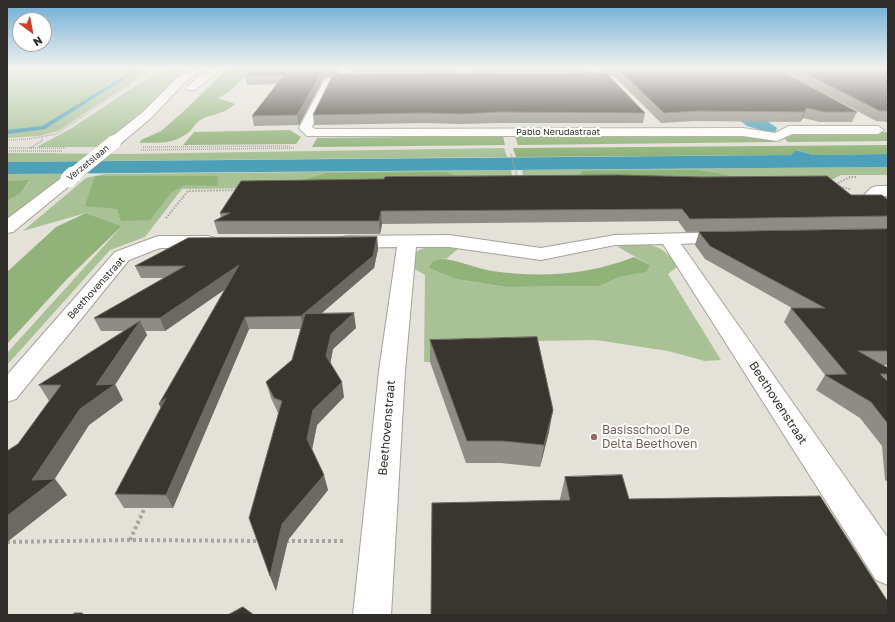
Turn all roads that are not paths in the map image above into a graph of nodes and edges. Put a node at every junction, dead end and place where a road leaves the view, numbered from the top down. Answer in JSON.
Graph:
{"nodes":[{"id":1,"x":164,"y":97,"type":"edge"},
{"id":2,"x":176,"y":97,"type":"edge"},
{"id":3,"x":321,"y":97,"type":"edge"},
{"id":4,"x":147,"y":115,"type":"junction"},
{"id":5,"x":857,"y":118,"type":"edge"},
{"id":6,"x":650,"y":122,"type":"dead end"},
{"id":7,"x":883,"y":130,"type":"edge"},
{"id":8,"x":660,"y":132,"type":"junction"},
{"id":9,"x":888,"y":191,"type":"edge"},
{"id":10,"x":888,"y":207,"type":"edge"},
{"id":11,"x":29,"y":212,"type":"junction"},
{"id":12,"x":7,"y":228,"type":"edge"},
{"id":13,"x":7,"y":235,"type":"edge"},
{"id":14,"x":745,"y":236,"type":"edge"},
{"id":15,"x":668,"y":238,"type":"junction"},
{"id":16,"x":229,"y":242,"type":"edge"},
{"id":17,"x":331,"y":242,"type":"edge"},
{"id":18,"x":407,"y":242,"type":"junction"},
{"id":19,"x":7,"y":392,"type":"edge"},
{"id":20,"x":888,"y":568,"type":"edge"},
{"id":21,"x":372,"y":615,"type":"edge"}],
"edges":[{"from":1,"to":4,"type":"street","name":"Verzetslaan"},
{"from":2,"to":4,"type":"street","name":"Verzetslaan"},
{"from":3,"to":8,"type":"street","name":"Pablo Nerudastraat"},
{"from":4,"to":11,"type":"street","name":"Verzetslaan","bridge":true},
{"from":5,"to":7,"type":"street"},
{"from":6,"to":8,"type":"street"},
{"from":7,"to":8,"type":"street","name":"Pablo Nerudastraat"},
{"from":9,"to":10,"type":"street"},
{"from":11,"to":12,"type":"street","name":"Verzetslaan"},
{"from":11,"to":13,"type":"street","name":"Verzetslaan"},
{"from":14,"to":15,"type":"street"},
{"from":15,"to":18,"type":"street"},
{"from":15,"to":20,"type":"street","name":"Beethovenstraat"},
{"from":16,"to":19,"type":"street","name":"Beethovenstraat"},
{"from":17,"to":18,"type":"street"},
{"from":18,"to":21,"type":"street","name":"Beethovenstraat"}]}
